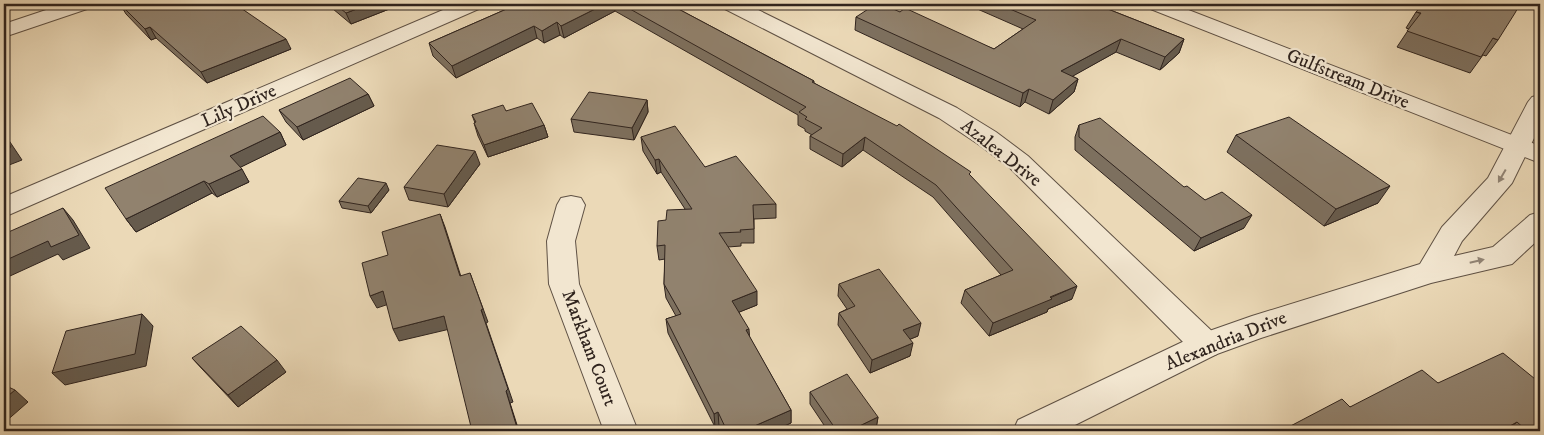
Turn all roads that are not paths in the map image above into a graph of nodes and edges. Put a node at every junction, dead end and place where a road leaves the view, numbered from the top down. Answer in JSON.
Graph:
{"nodes":[{"id":1,"x":83,"y":4,"type":"edge"},
{"id":2,"x":474,"y":4,"type":"edge"},
{"id":3,"x":730,"y":4,"type":"edge"},
{"id":4,"x":1156,"y":4,"type":"edge"},
{"id":5,"x":4,"y":31,"type":"edge"},
{"id":6,"x":1540,"y":102,"type":"edge"},
{"id":7,"x":1530,"y":150,"type":"edge"},
{"id":8,"x":571,"y":205,"type":"dead end"},
{"id":9,"x":4,"y":208,"type":"edge"},
{"id":10,"x":1540,"y":222,"type":"edge"},
{"id":11,"x":1430,"y":272,"type":"junction"},
{"id":12,"x":1206,"y":345,"type":"junction"},
{"id":13,"x":622,"y":431,"type":"edge"},
{"id":14,"x":1030,"y":431,"type":"edge"}],
"edges":[{"from":1,"to":5,"type":"street"},
{"from":2,"to":9,"type":"street","name":"Lily Drive"},
{"from":3,"to":12,"type":"street","name":"Azalea Drive"},
{"from":4,"to":7,"type":"street","name":"Gulfstream Drive"},
{"from":6,"to":7,"type":"street"},
{"from":7,"to":11,"type":"street","one_way":true},
{"from":8,"to":13,"type":"street","name":"Markham Court"},
{"from":11,"to":10,"type":"street","name":"Alexandria Drive","one_way":true},
{"from":11,"to":12,"type":"street","name":"Alexandria Drive"},
{"from":12,"to":14,"type":"street","name":"Alexandria Drive"}]}
